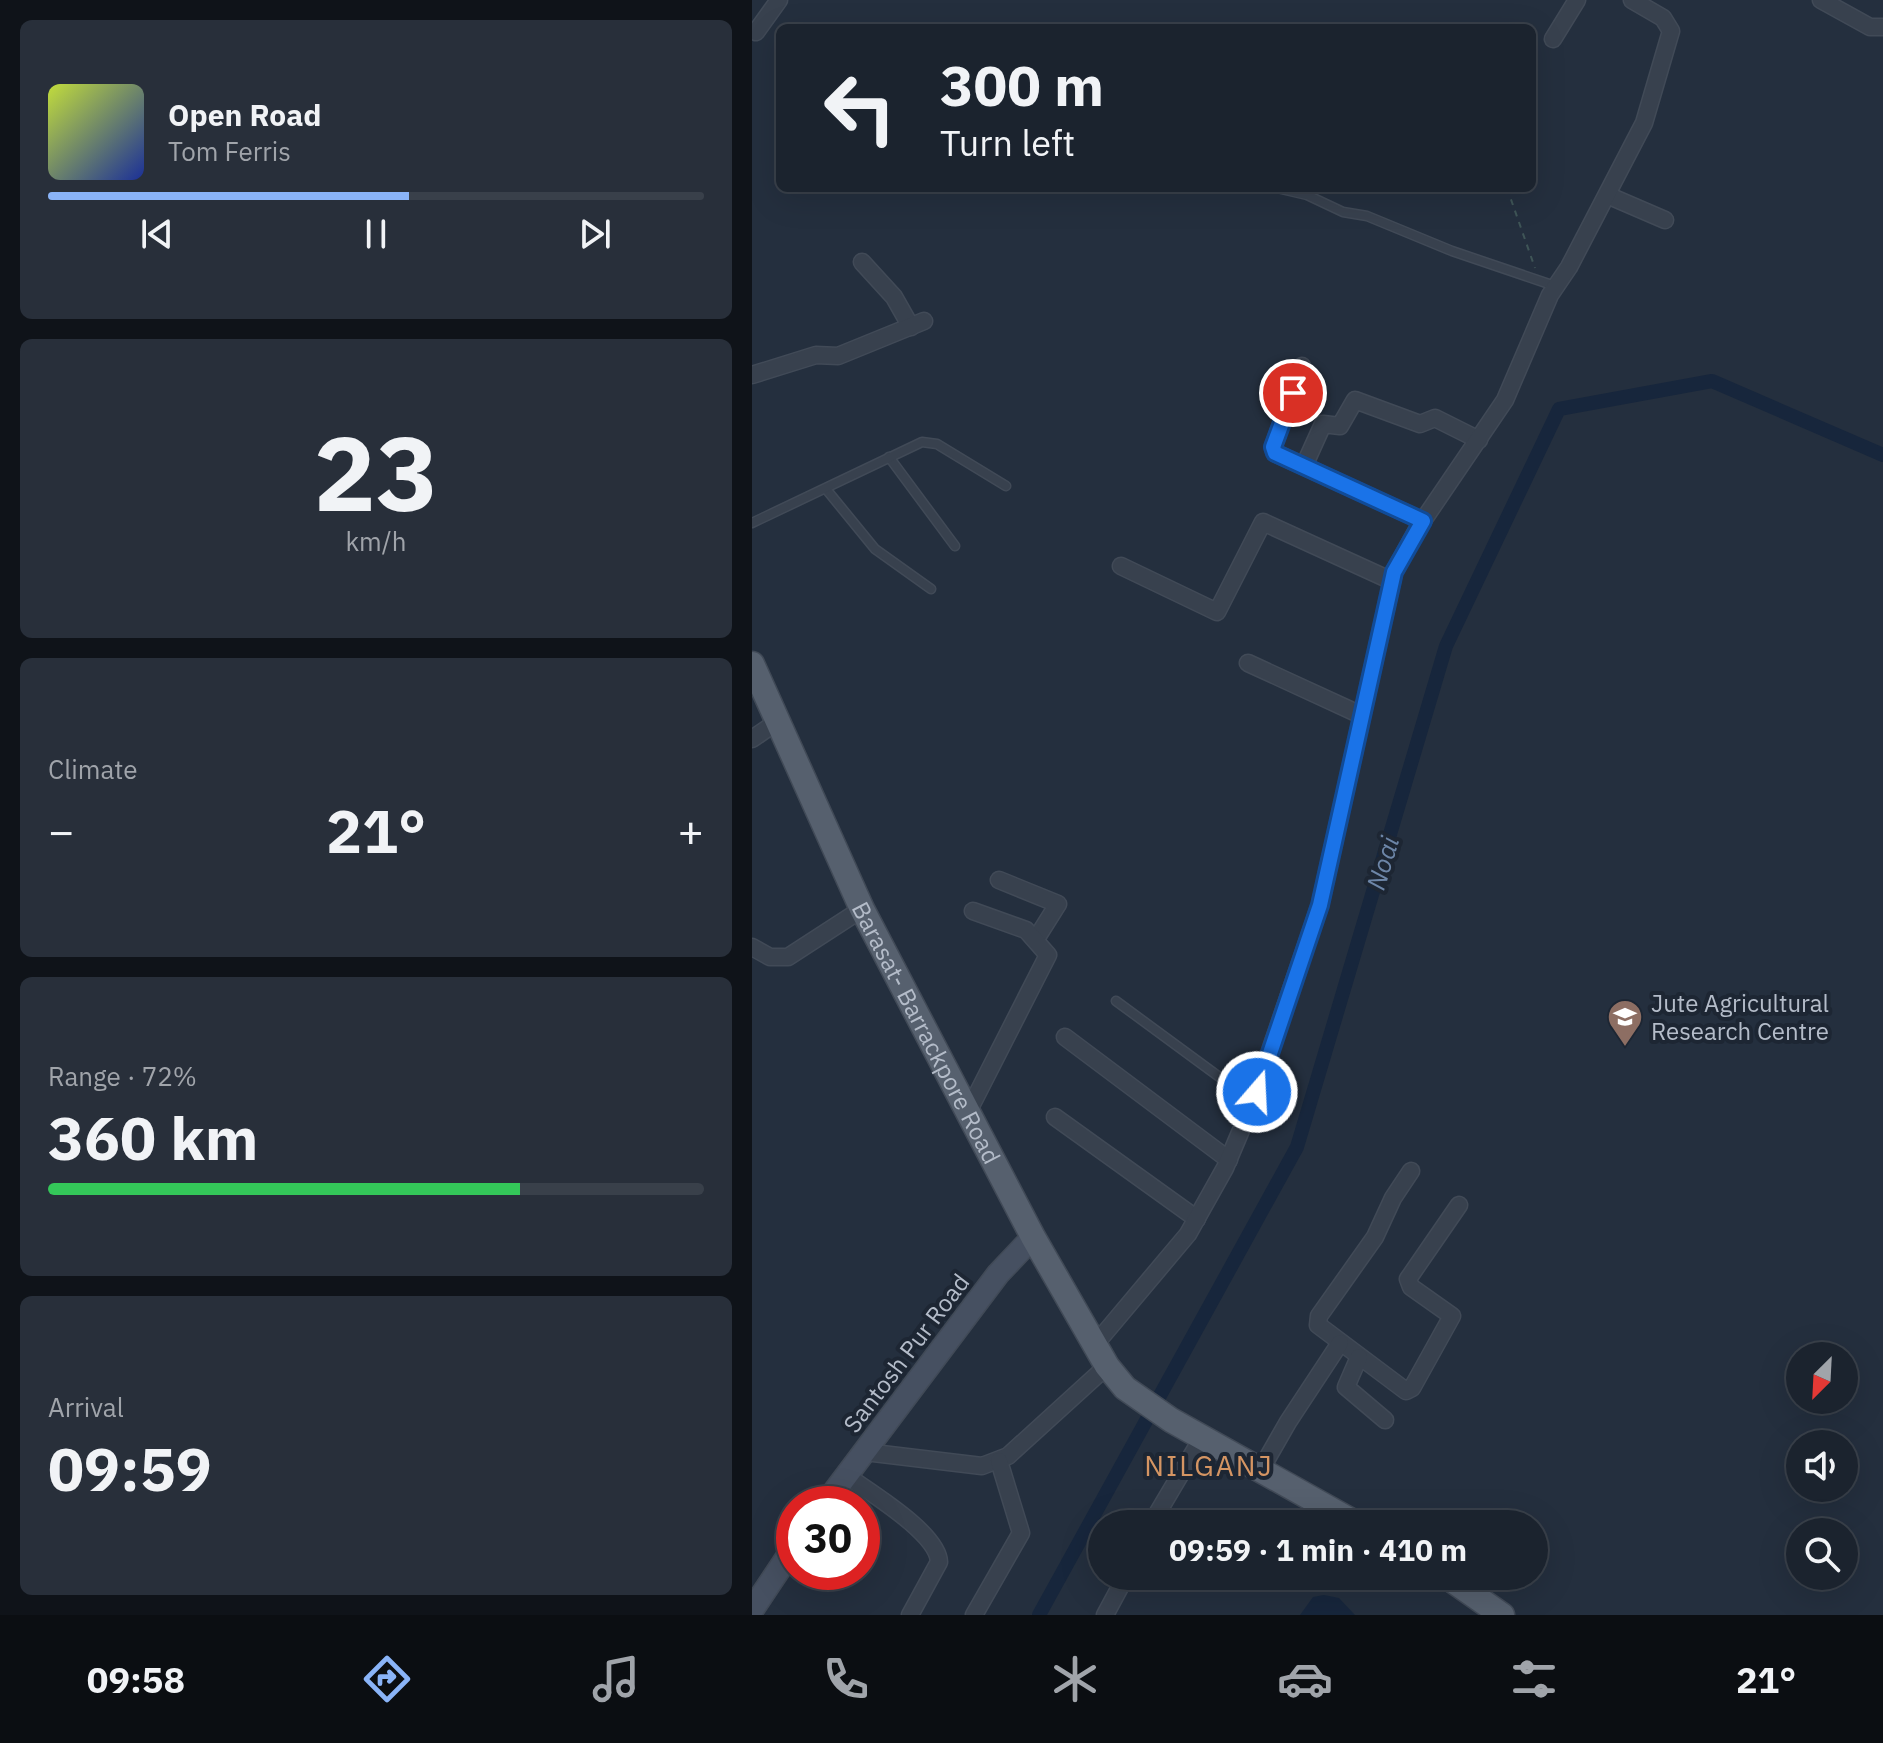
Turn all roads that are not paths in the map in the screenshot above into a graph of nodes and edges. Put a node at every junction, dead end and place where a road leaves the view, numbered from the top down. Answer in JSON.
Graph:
{"nodes":[{"id":1,"x":779,"y":0,"type":"edge"},
{"id":2,"x":1577,"y":0,"type":"edge"},
{"id":3,"x":1632,"y":0,"type":"edge"},
{"id":4,"x":1821,"y":0,"type":"edge"},
{"id":5,"x":1883,"y":27,"type":"edge"},
{"id":6,"x":756,"y":32,"type":"dead end"},
{"id":7,"x":1553,"y":39,"type":"dead end"},
{"id":8,"x":1294,"y":192,"type":"edge"},
{"id":9,"x":1607,"y":195,"type":"junction"},
{"id":10,"x":1665,"y":220,"type":"dead end"},
{"id":11,"x":862,"y":262,"type":"dead end"},
{"id":12,"x":1556,"y":286,"type":"junction"},
{"id":13,"x":1302,"y":366,"type":"dead end"},
{"id":14,"x":754,"y":372,"type":"edge"},
{"id":15,"x":1479,"y":440,"type":"junction"},
{"id":16,"x":889,"y":457,"type":"junction"},
{"id":17,"x":1304,"y":466,"type":"junction"},
{"id":18,"x":1006,"y":486,"type":"dead end"},
{"id":19,"x":826,"y":489,"type":"junction"},
{"id":20,"x":1423,"y":521,"type":"junction"},
{"id":21,"x":752,"y":523,"type":"edge"},
{"id":22,"x":955,"y":546,"type":"dead end"},
{"id":23,"x":1121,"y":566,"type":"dead end"},
{"id":24,"x":1392,"y":581,"type":"junction"},
{"id":25,"x":931,"y":589,"type":"dead end"},
{"id":26,"x":1248,"y":663,"type":"dead end"},
{"id":27,"x":752,"y":664,"type":"edge"},
{"id":28,"x":1361,"y":715,"type":"junction"},
{"id":29,"x":778,"y":721,"type":"junction"},
{"id":30,"x":752,"y":739,"type":"edge"},
{"id":31,"x":999,"y":880,"type":"dead end"},
{"id":32,"x":862,"y":909,"type":"junction"},
{"id":33,"x":973,"y":911,"type":"dead end"},
{"id":34,"x":1036,"y":939,"type":"junction"},
{"id":35,"x":752,"y":947,"type":"edge"},
{"id":36,"x":1116,"y":1001,"type":"dead end"},
{"id":37,"x":1065,"y":1037,"type":"dead end"},
{"id":38,"x":1253,"y":1102,"type":"junction"},
{"id":39,"x":969,"y":1110,"type":"junction"},
{"id":40,"x":1055,"y":1117,"type":"dead end"},
{"id":41,"x":1229,"y":1160,"type":"junction"},
{"id":42,"x":1411,"y":1171,"type":"dead end"},
{"id":43,"x":1459,"y":1205,"type":"dead end"},
{"id":44,"x":1197,"y":1219,"type":"junction"},
{"id":45,"x":1033,"y":1237,"type":"junction"},
{"id":46,"x":1340,"y":1343,"type":"junction"},
{"id":47,"x":1100,"y":1356,"type":"junction"},
{"id":48,"x":1359,"y":1357,"type":"junction"},
{"id":49,"x":1385,"y":1420,"type":"dead end"},
{"id":50,"x":1202,"y":1438,"type":"junction"},
{"id":51,"x":865,"y":1452,"type":"junction"},
{"id":52,"x":999,"y":1461,"type":"junction"},
{"id":53,"x":1260,"y":1471,"type":"junction"},
{"id":54,"x":847,"y":1476,"type":"junction"},
{"id":55,"x":839,"y":1486,"type":"edge"},
{"id":56,"x":1159,"y":1510,"type":"edge"},
{"id":57,"x":1331,"y":1510,"type":"edge"},
{"id":58,"x":776,"y":1574,"type":"edge"},
{"id":59,"x":1118,"y":1590,"type":"edge"},
{"id":60,"x":1459,"y":1590,"type":"edge"},
{"id":61,"x":1474,"y":1607,"type":"edge"},
{"id":62,"x":752,"y":1610,"type":"edge"},
{"id":63,"x":910,"y":1615,"type":"edge"},
{"id":64,"x":974,"y":1615,"type":"edge"},
{"id":65,"x":1105,"y":1615,"type":"edge"},
{"id":66,"x":1502,"y":1615,"type":"edge"}],
"edges":[{"from":1,"to":6,"type":"street"},
{"from":2,"to":7,"type":"street"},
{"from":3,"to":9,"type":"street"},
{"from":4,"to":5,"type":"street"},
{"from":8,"to":12,"type":"lane"},
{"from":9,"to":10,"type":"street"},
{"from":9,"to":12,"type":"street"},
{"from":11,"to":14,"type":"street"},
{"from":12,"to":15,"type":"street"},
{"from":13,"to":17,"type":"street"},
{"from":15,"to":17,"type":"street"},
{"from":15,"to":20,"type":"street"},
{"from":16,"to":18,"type":"lane"},
{"from":16,"to":19,"type":"lane"},
{"from":16,"to":22,"type":"lane"},
{"from":17,"to":20,"type":"street"},
{"from":19,"to":21,"type":"lane"},
{"from":19,"to":25,"type":"lane"},
{"from":20,"to":24,"type":"street"},
{"from":23,"to":24,"type":"street"},
{"from":24,"to":28,"type":"street"},
{"from":26,"to":28,"type":"street"},
{"from":27,"to":29,"type":"main road","name":"Barasat- Barrackpore Road"},
{"from":28,"to":38,"type":"street"},
{"from":29,"to":30,"type":"street"},
{"from":29,"to":32,"type":"main road","name":"Barasat- Barrackpore Road"},
{"from":31,"to":34,"type":"street"},
{"from":32,"to":35,"type":"street"},
{"from":32,"to":39,"type":"main road","name":"Barasat- Barrackpore Road"},
{"from":33,"to":34,"type":"street"},
{"from":34,"to":39,"type":"street"},
{"from":36,"to":38,"type":"lane"},
{"from":37,"to":41,"type":"street"},
{"from":38,"to":41,"type":"street"},
{"from":39,"to":45,"type":"main road","name":"Barasat- Barrackpore Road"},
{"from":40,"to":44,"type":"street"},
{"from":41,"to":44,"type":"street"},
{"from":42,"to":46,"type":"street"},
{"from":43,"to":48,"type":"street"},
{"from":44,"to":47,"type":"street"},
{"from":45,"to":47,"type":"main road","name":"Barasat- Barrackpore Road"},
{"from":45,"to":51,"type":"main road","name":"Santosh Pur Road"},
{"from":46,"to":48,"type":"street"},
{"from":46,"to":53,"type":"street"},
{"from":47,"to":50,"type":"main road","name":"Barasat- Barrackpore Road"},
{"from":47,"to":52,"type":"street"},
{"from":48,"to":49,"type":"street"},
{"from":50,"to":53,"type":"main road","name":"Barasat- Barrackpore Road"},
{"from":50,"to":56,"type":"street"},
{"from":51,"to":52,"type":"street"},
{"from":51,"to":54,"type":"main road","name":"Santosh Pur Road"},
{"from":52,"to":64,"type":"street"},
{"from":53,"to":57,"type":"main road","name":"Barasat- Barrackpore Road"},
{"from":54,"to":55,"type":"main road","name":"Santosh Pur Road"},
{"from":54,"to":63,"type":"street"},
{"from":58,"to":62,"type":"main road"},
{"from":59,"to":65,"type":"street"},
{"from":60,"to":61,"type":"main road"},
{"from":61,"to":66,"type":"main road"}]}
